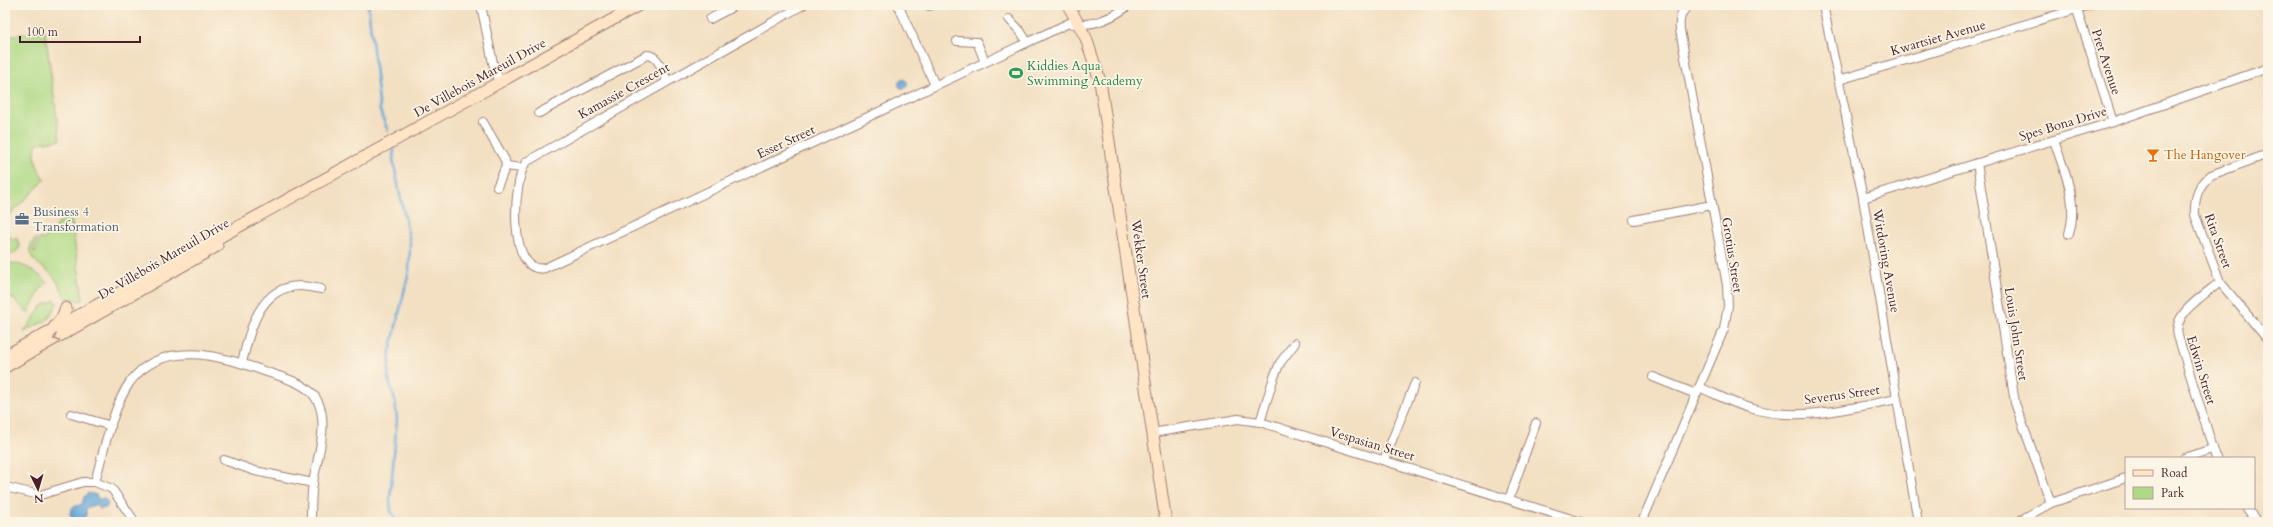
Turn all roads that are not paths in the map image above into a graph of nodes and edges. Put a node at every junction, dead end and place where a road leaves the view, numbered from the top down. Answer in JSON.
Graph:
{"nodes":[{"id":1,"x":482,"y":5,"type":"edge"},
{"id":2,"x":639,"y":5,"type":"edge"},
{"id":3,"x":736,"y":5,"type":"edge"},
{"id":4,"x":803,"y":5,"type":"edge"},
{"id":5,"x":898,"y":5,"type":"edge"},
{"id":6,"x":1068,"y":5,"type":"edge"},
{"id":7,"x":1129,"y":5,"type":"edge"},
{"id":8,"x":1690,"y":5,"type":"edge"},
{"id":9,"x":1824,"y":5,"type":"edge"},
{"id":10,"x":2090,"y":5,"type":"edge"},
{"id":11,"x":2077,"y":10,"type":"junction"},
{"id":12,"x":710,"y":19,"type":"dead end"},
{"id":13,"x":1009,"y":19,"type":"dead end"},
{"id":14,"x":1080,"y":25,"type":"junction"},
{"id":15,"x":957,"y":41,"type":"dead end"},
{"id":16,"x":1027,"y":42,"type":"junction"},
{"id":17,"x":985,"y":62,"type":"junction"},
{"id":18,"x":2267,"y":71,"type":"edge"},
{"id":19,"x":1839,"y":80,"type":"junction"},
{"id":20,"x":667,"y":81,"type":"junction"},
{"id":21,"x":500,"y":83,"type":"junction"},
{"id":22,"x":935,"y":85,"type":"junction"},
{"id":23,"x":539,"y":113,"type":"dead end"},
{"id":24,"x":483,"y":122,"type":"dead end"},
{"id":25,"x":2113,"y":122,"type":"junction"},
{"id":26,"x":2054,"y":140,"type":"junction"},
{"id":27,"x":2268,"y":154,"type":"edge"},
{"id":28,"x":1977,"y":163,"type":"junction"},
{"id":29,"x":506,"y":166,"type":"junction"},
{"id":30,"x":522,"y":168,"type":"junction"},
{"id":31,"x":335,"y":174,"type":"junction"},
{"id":32,"x":497,"y":187,"type":"dead end"},
{"id":33,"x":1862,"y":198,"type":"junction"},
{"id":34,"x":1712,"y":202,"type":"junction"},
{"id":35,"x":1636,"y":216,"type":"dead end"},
{"id":36,"x":2069,"y":234,"type":"dead end"},
{"id":37,"x":2220,"y":282,"type":"junction"},
{"id":38,"x":321,"y":289,"type":"dead end"},
{"id":39,"x":114,"y":304,"type":"junction"},
{"id":40,"x":83,"y":312,"type":"junction"},
{"id":41,"x":73,"y":318,"type":"junction"},
{"id":42,"x":53,"y":328,"type":"junction"},
{"id":43,"x":2268,"y":340,"type":"edge"},
{"id":44,"x":1295,"y":344,"type":"dead end"},
{"id":45,"x":5,"y":356,"type":"edge"},
{"id":46,"x":242,"y":363,"type":"junction"},
{"id":47,"x":5,"y":366,"type":"edge"},
{"id":48,"x":1653,"y":376,"type":"dead end"},
{"id":49,"x":1415,"y":383,"type":"dead end"},
{"id":50,"x":1698,"y":391,"type":"junction"},
{"id":51,"x":1897,"y":399,"type":"junction"},
{"id":52,"x":71,"y":414,"type":"dead end"},
{"id":53,"x":1260,"y":422,"type":"junction"},
{"id":54,"x":1536,"y":423,"type":"dead end"},
{"id":55,"x":111,"y":426,"type":"junction"},
{"id":56,"x":1152,"y":433,"type":"junction"},
{"id":57,"x":2212,"y":449,"type":"junction"},
{"id":58,"x":2187,"y":457,"type":"edge"},
{"id":59,"x":2216,"y":457,"type":"edge"},
{"id":60,"x":224,"y":460,"type":"dead end"},
{"id":61,"x":1384,"y":460,"type":"junction"},
{"id":62,"x":2125,"y":478,"type":"edge"},
{"id":63,"x":95,"y":482,"type":"junction"},
{"id":64,"x":313,"y":483,"type":"junction"},
{"id":65,"x":5,"y":487,"type":"edge"},
{"id":66,"x":1509,"y":498,"type":"junction"},
{"id":67,"x":2051,"y":503,"type":"junction"},
{"id":68,"x":2248,"y":509,"type":"edge"},
{"id":69,"x":135,"y":522,"type":"edge"},
{"id":70,"x":311,"y":522,"type":"edge"},
{"id":71,"x":1166,"y":522,"type":"edge"},
{"id":72,"x":1581,"y":522,"type":"edge"},
{"id":73,"x":1642,"y":522,"type":"edge"},
{"id":74,"x":1918,"y":522,"type":"edge"},
{"id":75,"x":2017,"y":522,"type":"edge"},
{"id":76,"x":2256,"y":522,"type":"edge"}],
"edges":[{"from":1,"to":21,"type":"street"},
{"from":2,"to":21,"type":"main road","name":"De Villebois Mareuil Drive"},
{"from":3,"to":12,"type":"street"},
{"from":4,"to":20,"type":"street","name":"Kamassie Crescent"},
{"from":5,"to":22,"type":"street"},
{"from":6,"to":14,"type":"main road","name":"Wekker Street"},
{"from":7,"to":14,"type":"street","name":"Esser Street"},
{"from":8,"to":34,"type":"street","name":"Grotius Street"},
{"from":9,"to":19,"type":"street","name":"Witdoring Avenue"},
{"from":10,"to":11,"type":"street","name":"Kwartsiet Avenue"},
{"from":11,"to":19,"type":"street","name":"Kwartsiet Avenue"},
{"from":11,"to":25,"type":"street","name":"Pret Avenue"},
{"from":13,"to":16,"type":"street"},
{"from":14,"to":16,"type":"street","name":"Esser Street"},
{"from":14,"to":56,"type":"main road","name":"Wekker Street"},
{"from":15,"to":17,"type":"street"},
{"from":16,"to":17,"type":"street","name":"Esser Street"},
{"from":17,"to":22,"type":"street","name":"Esser Street"},
{"from":18,"to":25,"type":"street","name":"Spes Bona Drive"},
{"from":19,"to":33,"type":"street","name":"Witdoring Avenue"},
{"from":20,"to":23,"type":"street"},
{"from":20,"to":30,"type":"street","name":"Kamassie Crescent"},
{"from":21,"to":31,"type":"main road","name":"De Villebois Mareuil Drive"},
{"from":22,"to":30,"type":"street","name":"Esser Street"},
{"from":24,"to":29,"type":"street"},
{"from":25,"to":26,"type":"street","name":"Spes Bona Drive"},
{"from":26,"to":28,"type":"street","name":"Spes Bona Drive"},
{"from":26,"to":36,"type":"street"},
{"from":27,"to":37,"type":"street","name":"Rita Street"},
{"from":28,"to":33,"type":"street","name":"Spes Bona Drive"},
{"from":28,"to":67,"type":"street","name":"Louis John Street"},
{"from":29,"to":30,"type":"street"},
{"from":29,"to":32,"type":"street"},
{"from":31,"to":39,"type":"main road","name":"De Villebois Mareuil Drive"},
{"from":31,"to":40,"type":"main road","name":"De Villebois Mareuil Drive"},
{"from":33,"to":51,"type":"street","name":"Witdoring Avenue"},
{"from":34,"to":35,"type":"street"},
{"from":34,"to":50,"type":"street","name":"Grotius Street"},
{"from":37,"to":43,"type":"street","name":"Rita Street"},
{"from":37,"to":57,"type":"street","name":"Edwin Street"},
{"from":38,"to":46,"type":"street"},
{"from":39,"to":41,"type":"main road"},
{"from":39,"to":47,"type":"main road","name":"De Villebois Mareuil Drive","one_way":true},
{"from":40,"to":41,"type":"main road","name":"De Villebois Mareuil Drive"},
{"from":40,"to":42,"type":"main road"},
{"from":41,"to":42,"type":"main road","name":"De Villebois Mareuil Drive"},
{"from":42,"to":45,"type":"main road","name":"De Villebois Mareuil Drive"},
{"from":44,"to":53,"type":"street"},
{"from":46,"to":55,"type":"street"},
{"from":46,"to":64,"type":"street"},
{"from":48,"to":50,"type":"street","name":"Severus Street"},
{"from":49,"to":61,"type":"street"},
{"from":50,"to":51,"type":"street","name":"Severus Street"},
{"from":50,"to":73,"type":"street","name":"Grotius Street"},
{"from":51,"to":74,"type":"street","name":"Witdoring Avenue"},
{"from":52,"to":55,"type":"street"},
{"from":53,"to":56,"type":"street","name":"Vespasian Street"},
{"from":53,"to":61,"type":"street","name":"Vespasian Street"},
{"from":54,"to":66,"type":"street"},
{"from":55,"to":63,"type":"street"},
{"from":56,"to":71,"type":"main road","name":"Wekker Street"},
{"from":57,"to":58,"type":"street"},
{"from":57,"to":59,"type":"street","name":"Edwin Street"},
{"from":60,"to":64,"type":"street"},
{"from":61,"to":66,"type":"street","name":"Vespasian Street"},
{"from":62,"to":67,"type":"street"},
{"from":63,"to":65,"type":"street"},
{"from":63,"to":69,"type":"street"},
{"from":64,"to":70,"type":"street"},
{"from":66,"to":72,"type":"street","name":"Vespasian Street"},
{"from":67,"to":75,"type":"street"},
{"from":68,"to":76,"type":"street"}]}
